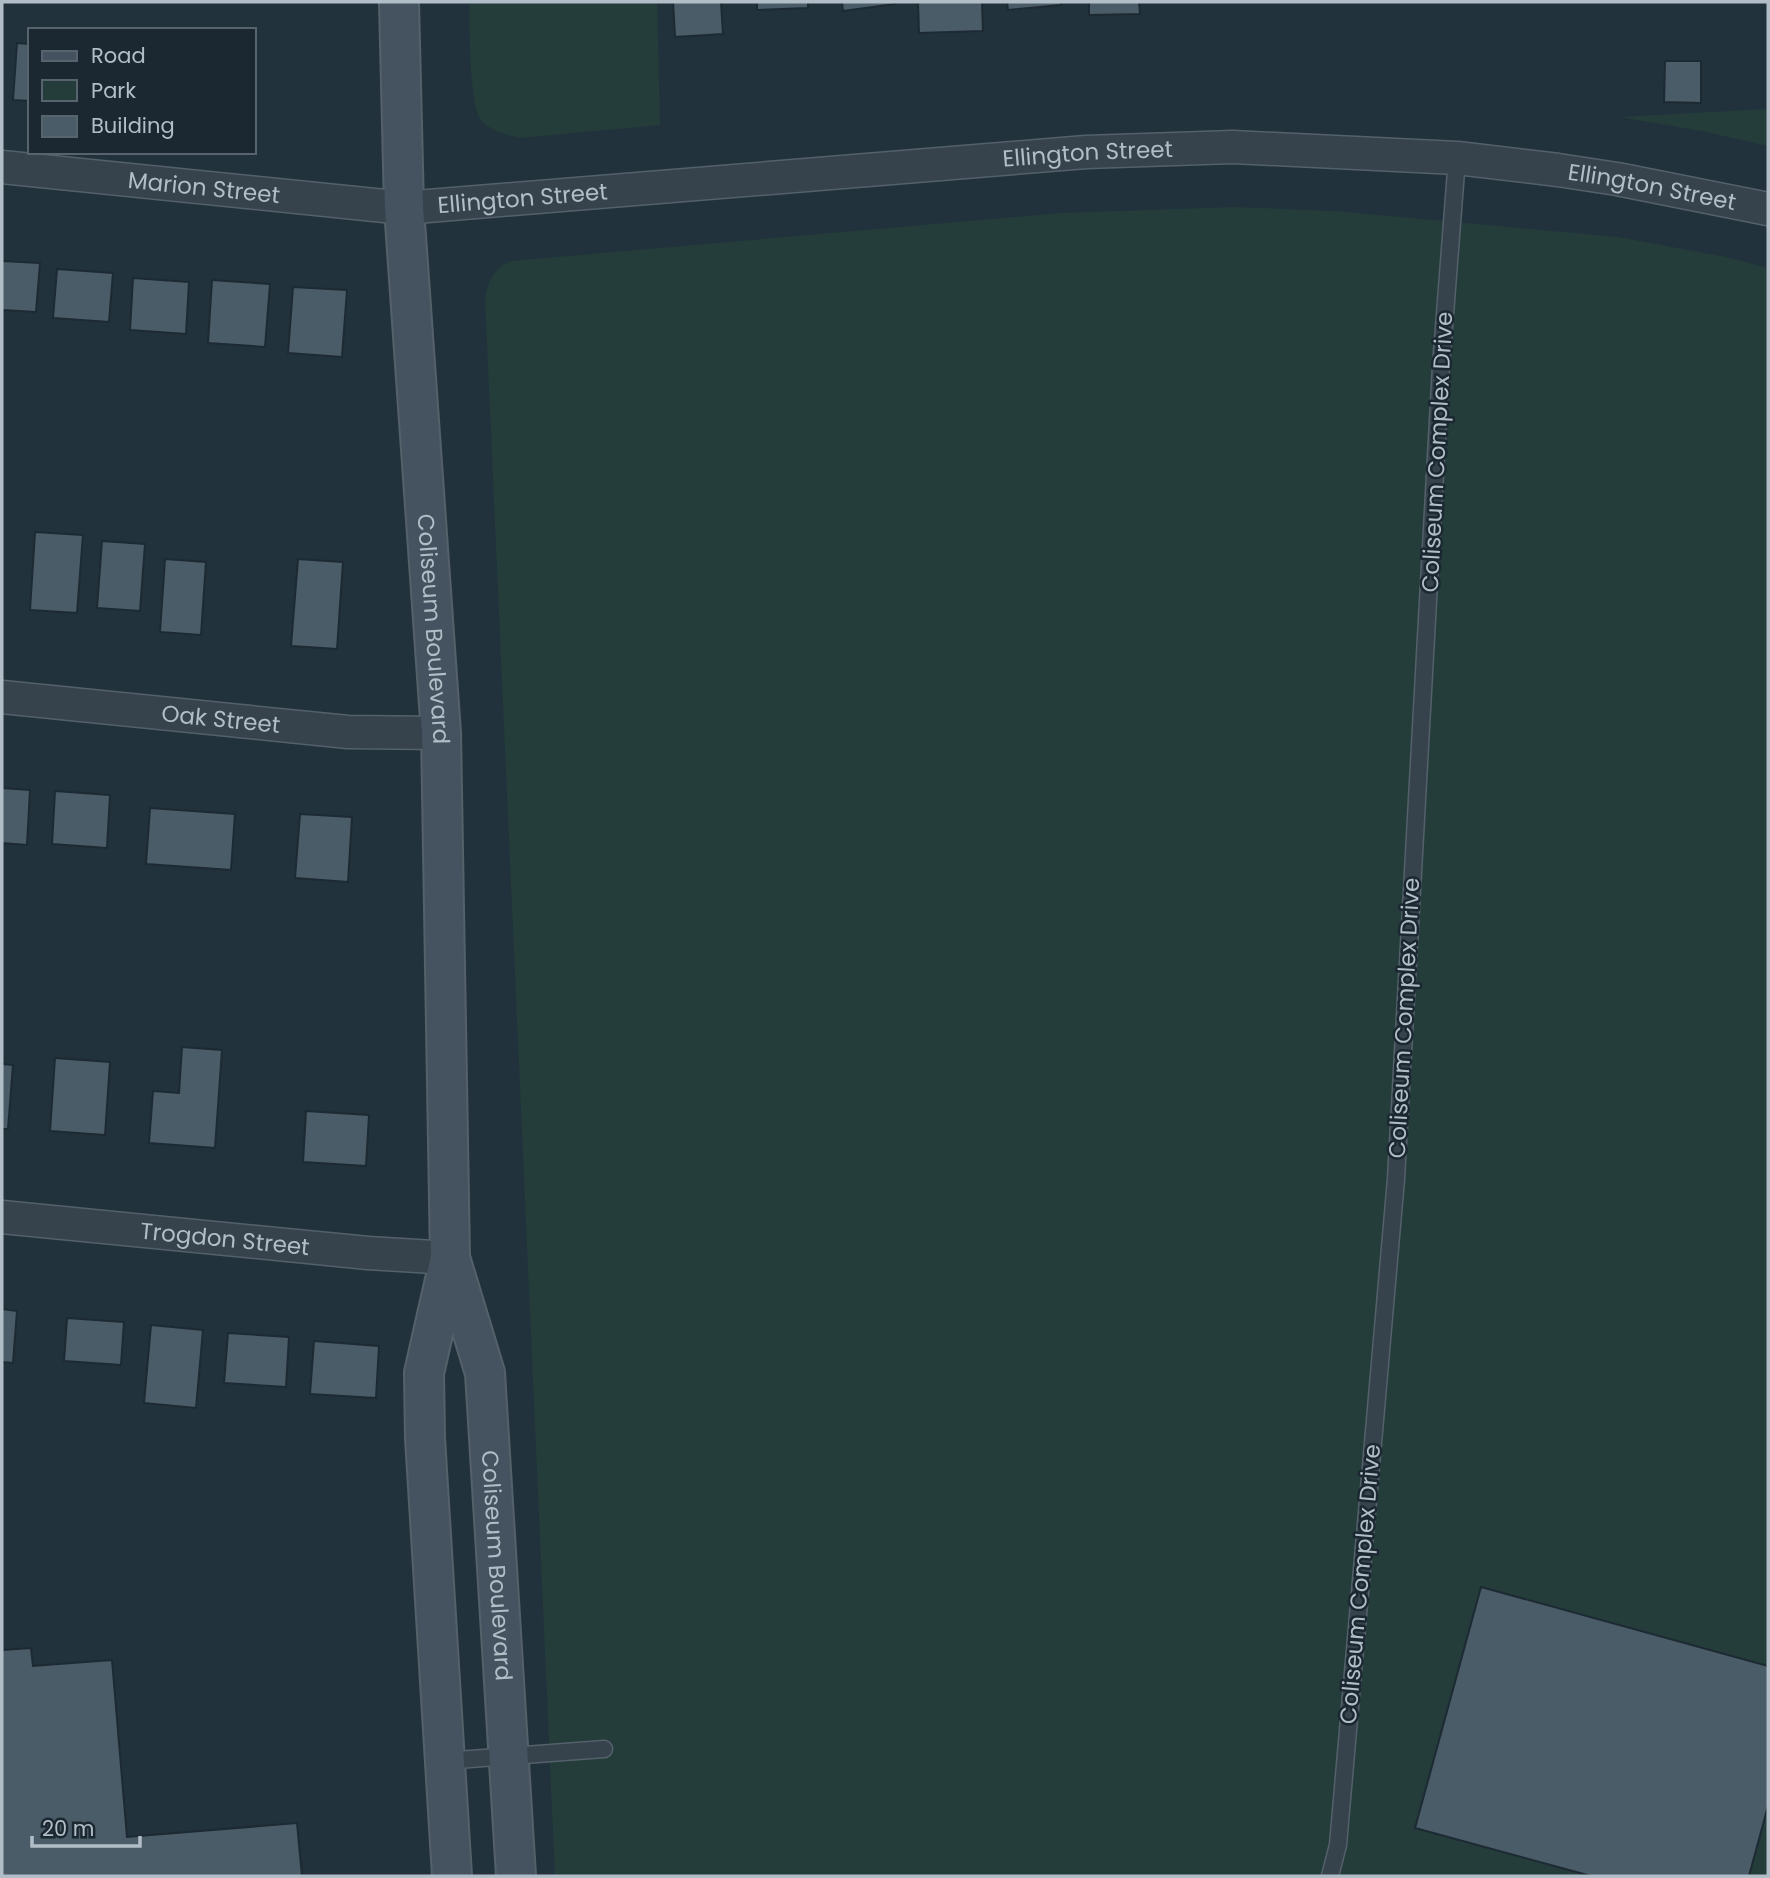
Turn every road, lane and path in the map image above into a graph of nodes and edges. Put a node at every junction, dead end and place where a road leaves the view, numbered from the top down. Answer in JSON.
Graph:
{"nodes":[{"id":1,"x":399,"y":2,"type":"edge"},
{"id":2,"x":1457,"y":158,"type":"junction"},
{"id":3,"x":2,"y":167,"type":"edge"},
{"id":4,"x":404,"y":208,"type":"junction"},
{"id":5,"x":1768,"y":209,"type":"edge"},
{"id":6,"x":2,"y":697,"type":"edge"},
{"id":7,"x":441,"y":733,"type":"junction"},
{"id":8,"x":2,"y":1217,"type":"edge"},
{"id":9,"x":450,"y":1258,"type":"junction"},
{"id":10,"x":604,"y":1749,"type":"dead end"},
{"id":11,"x":509,"y":1757,"type":"junction"},
{"id":12,"x":444,"y":1761,"type":"junction"},
{"id":13,"x":452,"y":1876,"type":"edge"},
{"id":14,"x":516,"y":1876,"type":"edge"},
{"id":15,"x":1330,"y":1876,"type":"edge"}],
"edges":[{"from":1,"to":4,"type":"main road","name":"Coliseum Boulevard"},
{"from":2,"to":4,"type":"street","name":"Ellington Street"},
{"from":2,"to":5,"type":"street","name":"Ellington Street"},
{"from":2,"to":15,"type":"lane","name":"Coliseum Complex Drive"},
{"from":3,"to":4,"type":"street","name":"Marion Street"},
{"from":4,"to":7,"type":"main road","name":"Coliseum Boulevard"},
{"from":6,"to":7,"type":"street","name":"Oak Street"},
{"from":7,"to":9,"type":"main road","name":"Coliseum Boulevard"},
{"from":8,"to":9,"type":"street","name":"Trogdon Street"},
{"from":9,"to":11,"type":"main road","name":"Coliseum Boulevard"},
{"from":9,"to":12,"type":"main road","name":"Coliseum Boulevard"},
{"from":10,"to":11,"type":"lane"},
{"from":11,"to":12,"type":"lane"},
{"from":11,"to":14,"type":"main road","name":"Coliseum Boulevard"},
{"from":12,"to":13,"type":"main road","name":"Coliseum Boulevard"}]}
